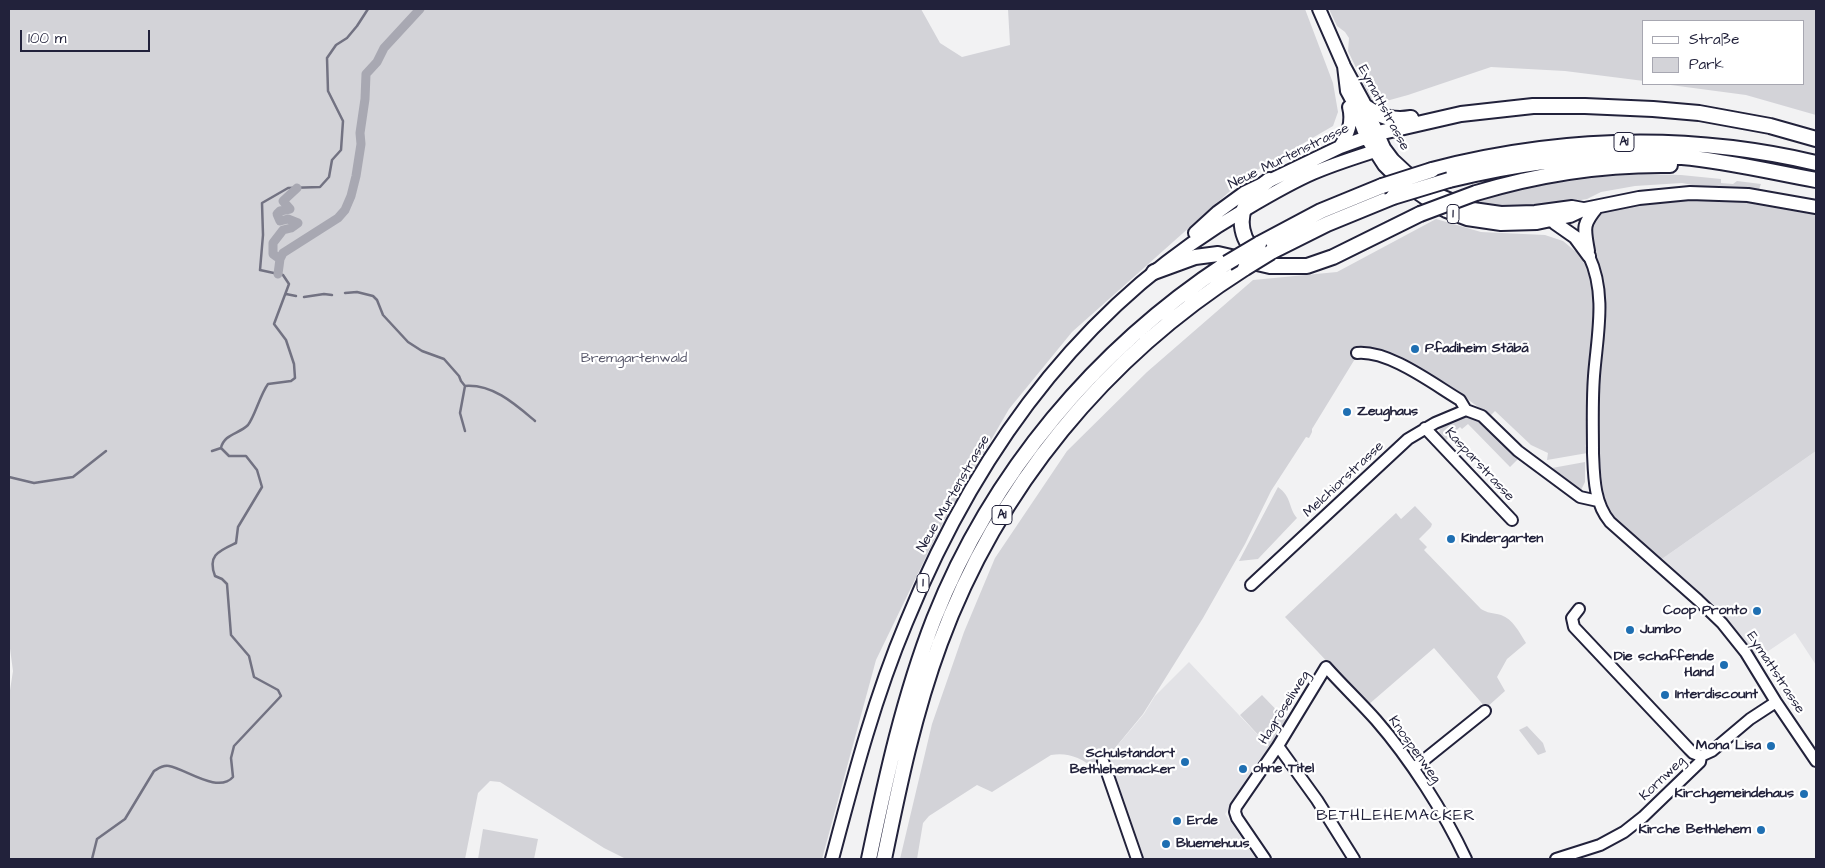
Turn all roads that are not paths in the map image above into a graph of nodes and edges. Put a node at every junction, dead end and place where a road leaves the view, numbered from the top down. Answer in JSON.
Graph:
{"nodes":[{"id":1,"x":1319,"y":9,"type":"edge"},
{"id":2,"x":1344,"y":66,"type":"junction"},
{"id":3,"x":1347,"y":91,"type":"junction"},
{"id":4,"x":1366,"y":107,"type":"junction"},
{"id":5,"x":1446,"y":116,"type":"junction"},
{"id":6,"x":1372,"y":135,"type":"junction"},
{"id":7,"x":1816,"y":139,"type":"edge"},
{"id":8,"x":1340,"y":147,"type":"junction"},
{"id":9,"x":1379,"y":149,"type":"junction"},
{"id":10,"x":1816,"y":163,"type":"edge"},
{"id":11,"x":1778,"y":173,"type":"junction"},
{"id":12,"x":1269,"y":180,"type":"junction"},
{"id":13,"x":1816,"y":180,"type":"edge"},
{"id":14,"x":1816,"y":207,"type":"edge"},
{"id":15,"x":1591,"y":208,"type":"junction"},
{"id":16,"x":1243,"y":210,"type":"junction"},
{"id":17,"x":1553,"y":215,"type":"junction"},
{"id":18,"x":1174,"y":255,"type":"junction"},
{"id":19,"x":1589,"y":256,"type":"junction"},
{"id":20,"x":1294,"y":267,"type":"junction"},
{"id":21,"x":1154,"y":272,"type":"junction"},
{"id":22,"x":1357,"y":353,"type":"dead end"},
{"id":23,"x":1466,"y":410,"type":"junction"},
{"id":24,"x":1425,"y":428,"type":"junction"},
{"id":25,"x":1598,"y":501,"type":"junction"},
{"id":26,"x":1512,"y":520,"type":"dead end"},
{"id":27,"x":1251,"y":585,"type":"dead end"},
{"id":28,"x":1579,"y":609,"type":"dead end"},
{"id":29,"x":1326,"y":667,"type":"joint"},
{"id":30,"x":1776,"y":702,"type":"junction"},
{"id":31,"x":1485,"y":711,"type":"dead end"},
{"id":32,"x":1278,"y":746,"type":"junction"},
{"id":33,"x":1812,"y":746,"type":"edge"},
{"id":34,"x":1701,"y":756,"type":"junction"},
{"id":35,"x":1103,"y":761,"type":"dead end"},
{"id":36,"x":1816,"y":761,"type":"edge"},
{"id":37,"x":1414,"y":768,"type":"junction"},
{"id":38,"x":832,"y":859,"type":"edge"},
{"id":39,"x":870,"y":859,"type":"edge"},
{"id":40,"x":884,"y":859,"type":"edge"},
{"id":41,"x":1137,"y":859,"type":"edge"},
{"id":42,"x":1265,"y":859,"type":"edge"},
{"id":43,"x":1354,"y":859,"type":"edge"},
{"id":44,"x":1466,"y":859,"type":"edge"},
{"id":45,"x":1556,"y":859,"type":"edge"}],
"edges":[{"from":1,"to":2,"type":"main road","name":"Eymattstrasse"},
{"from":2,"to":3,"type":"main road","name":"Eymattstrasse"},
{"from":2,"to":4,"type":"main road","name":"Eymattstrasse"},
{"from":3,"to":6,"type":"main road","name":"Eymattstrasse"},
{"from":3,"to":8,"type":"main road","name":"Eymattstrasse"},
{"from":4,"to":5,"type":"highway"},
{"from":4,"to":6,"type":"main road","name":"Eymattstrasse"},
{"from":5,"to":6,"type":"highway"},
{"from":5,"to":7,"type":"highway"},
{"from":6,"to":8,"type":"main road","name":"Neue Murtenstrasse","number":"1"},
{"from":6,"to":9,"type":"main road","name":"Eymattstrasse","number":"1"},
{"from":8,"to":12,"type":"main road","name":"Neue Murtenstrasse","number":"1"},
{"from":9,"to":16,"type":"main road","name":"Neue Murtenstrasse","number":"1"},
{"from":9,"to":17,"type":"main road","name":"Eymattstrasse","number":"1"},
{"from":10,"to":39,"type":"highway","number":"A1","bridge":true},
{"from":11,"to":13,"type":"highway","number":"A1"},
{"from":11,"to":20,"type":"highway","bridge":true},
{"from":11,"to":40,"type":"highway","number":"A1","bridge":true},
{"from":12,"to":16,"type":"highway"},
{"from":12,"to":18,"type":"main road","name":"Neue Murtenstrasse","number":"1"},
{"from":14,"to":15,"type":"main road","number":"1"},
{"from":15,"to":17,"type":"main road","number":"1"},
{"from":15,"to":19,"type":"main road"},
{"from":16,"to":18,"type":"main road","name":"Neue Murtenstrasse","number":"1"},
{"from":16,"to":20,"type":"highway"},
{"from":17,"to":19,"type":"main road"},
{"from":18,"to":21,"type":"main road","name":"Neue Murtenstrasse","number":"1"},
{"from":19,"to":25,"type":"street","name":"Eymattstrasse"},
{"from":20,"to":21,"type":"highway"},
{"from":21,"to":38,"type":"main road","name":"Neue Murtenstrasse","number":"1"},
{"from":22,"to":23,"type":"street"},
{"from":23,"to":24,"type":"street","name":"Melchiorstrasse"},
{"from":23,"to":25,"type":"street"},
{"from":24,"to":26,"type":"street","name":"Kasparstrasse"},
{"from":24,"to":27,"type":"street","name":"Melchiorstrasse"},
{"from":25,"to":30,"type":"street","name":"Eymattstrasse"},
{"from":28,"to":34,"type":"street"},
{"from":29,"to":32,"type":"street","name":"Hagröseliweg"},
{"from":29,"to":37,"type":"street","name":"Knospenweg"},
{"from":30,"to":33,"type":"street","name":"Eymattstrasse"},
{"from":30,"to":34,"type":"street","name":"Kornweg"},
{"from":31,"to":37,"type":"street"},
{"from":32,"to":42,"type":"street","name":"Hagröseliweg"},
{"from":32,"to":43,"type":"street"},
{"from":33,"to":36,"type":"street","name":"Eymattstrasse"},
{"from":34,"to":45,"type":"street","name":"Kornweg"},
{"from":35,"to":41,"type":"street"},
{"from":37,"to":44,"type":"street","name":"Knospenweg"}]}
